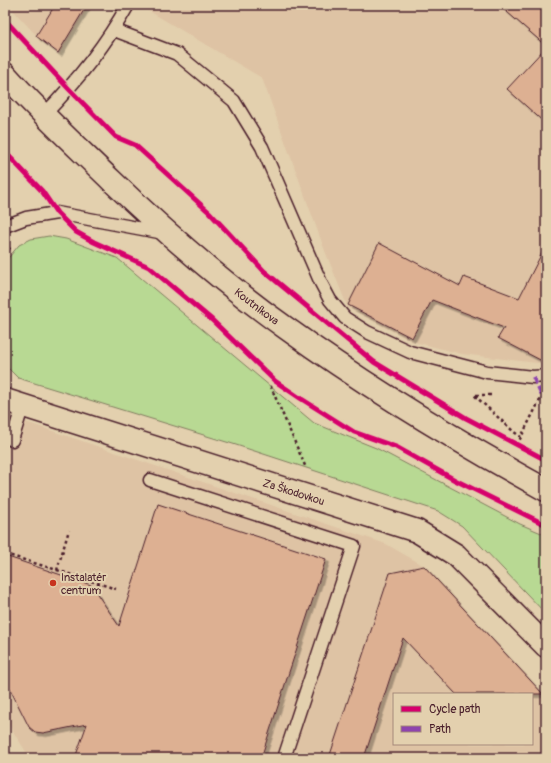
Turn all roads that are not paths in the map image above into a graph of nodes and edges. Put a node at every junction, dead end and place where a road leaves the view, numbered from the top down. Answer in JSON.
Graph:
{"nodes":[{"id":1,"x":128,"y":5,"type":"edge"},
{"id":2,"x":114,"y":30,"type":"junction"},
{"id":3,"x":5,"y":74,"type":"edge"},
{"id":4,"x":43,"y":116,"type":"junction"},
{"id":5,"x":5,"y":226,"type":"edge"},
{"id":6,"x":168,"y":234,"type":"junction"},
{"id":7,"x":546,"y":376,"type":"edge"},
{"id":8,"x":14,"y":402,"type":"edge"},
{"id":9,"x":12,"y":440,"type":"dead end"},
{"id":10,"x":150,"y":480,"type":"dead end"},
{"id":11,"x":546,"y":490,"type":"edge"},
{"id":12,"x":546,"y":646,"type":"edge"},
{"id":13,"x":284,"y":758,"type":"edge"}],
"edges":[{"from":1,"to":2,"type":"lane"},
{"from":2,"to":4,"type":"lane"},
{"from":2,"to":7,"type":"lane"},
{"from":3,"to":4,"type":"main road","name":"Koutníkova"},
{"from":4,"to":6,"type":"main road","name":"Koutníkova"},
{"from":5,"to":6,"type":"lane"},
{"from":6,"to":11,"type":"main road","name":"Koutníkova"},
{"from":8,"to":9,"type":"lane"},
{"from":8,"to":12,"type":"main road","name":"Za Škodovkou"},
{"from":10,"to":13,"type":"lane"}]}
